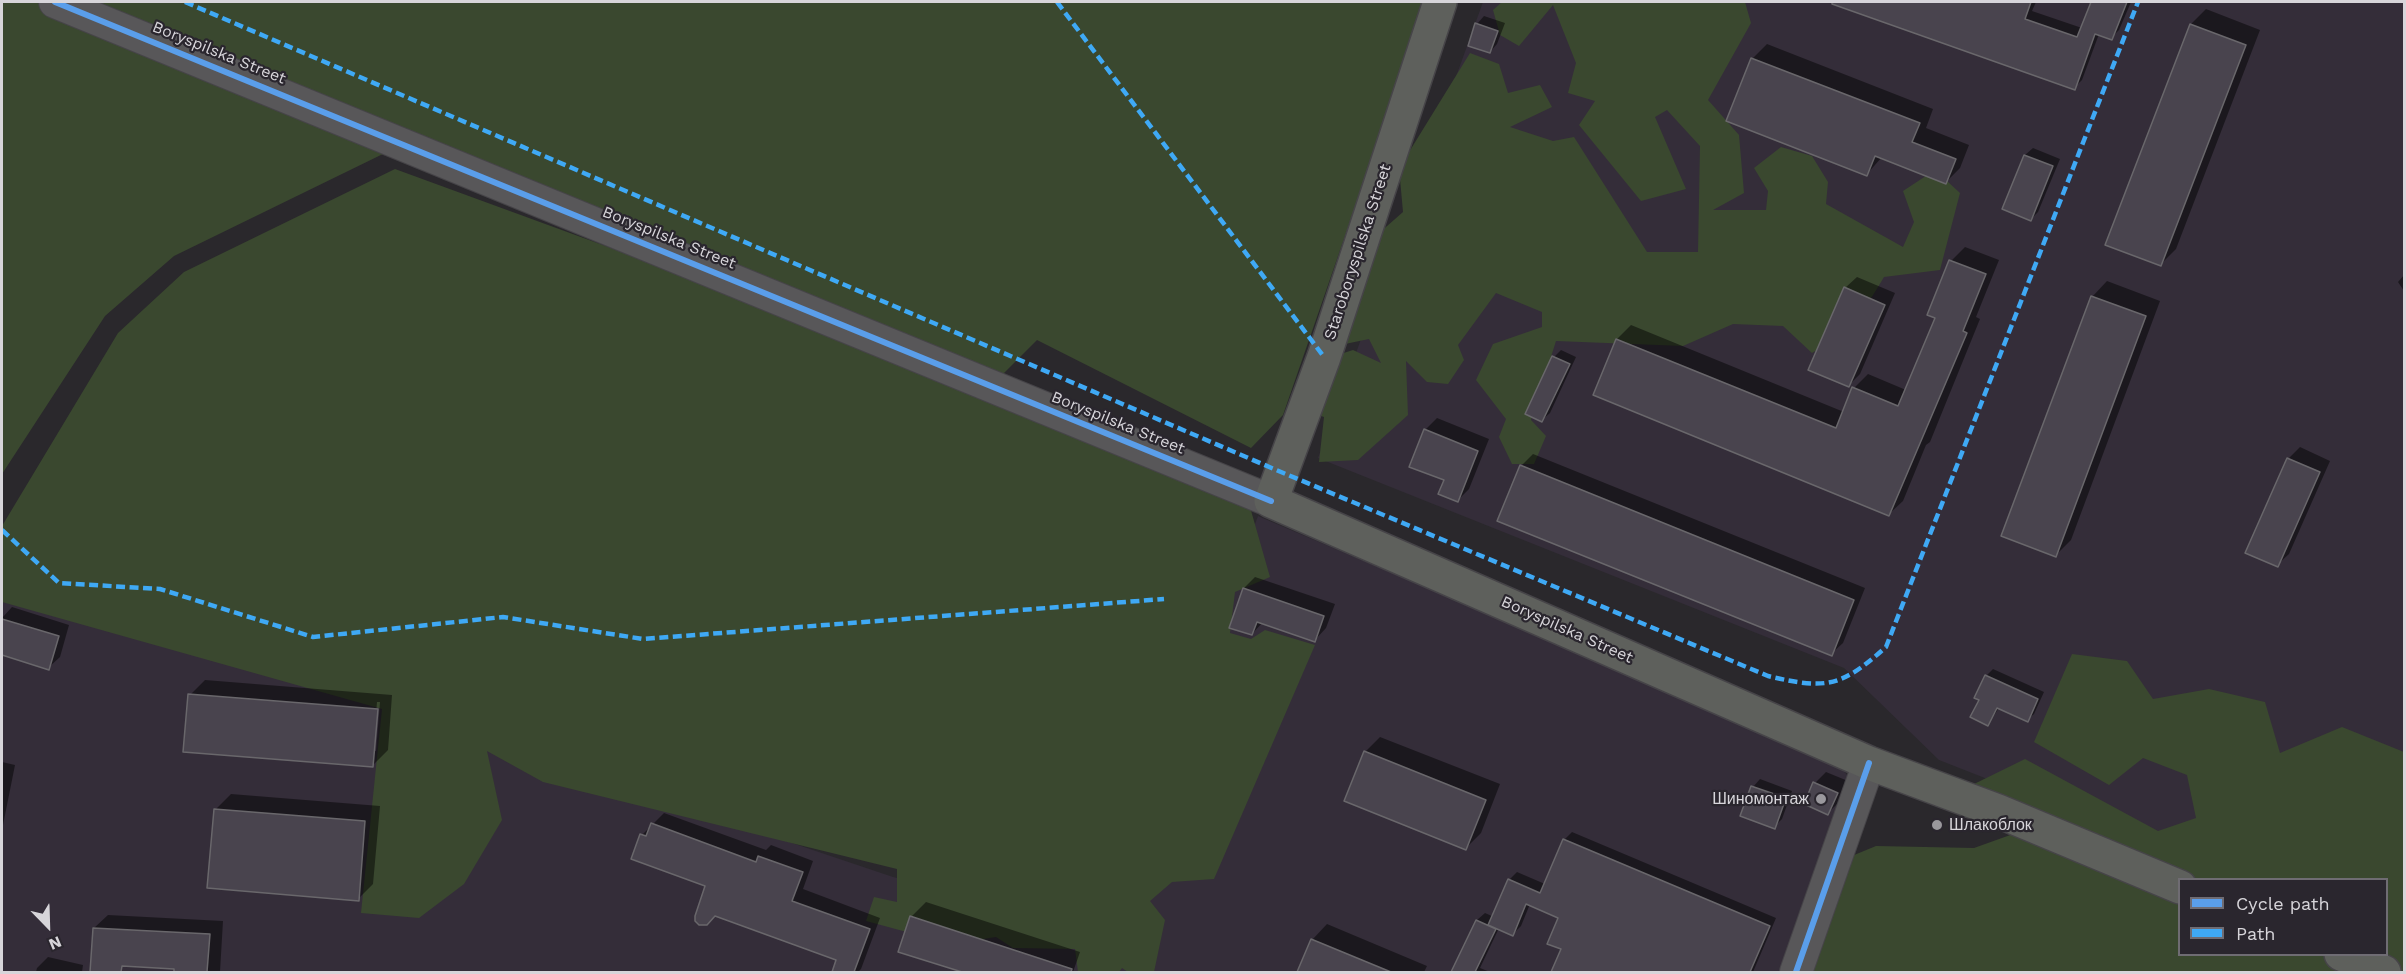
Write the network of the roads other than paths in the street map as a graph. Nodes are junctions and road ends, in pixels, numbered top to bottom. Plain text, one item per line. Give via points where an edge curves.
1 (56, 2) edge
2 (1440, 2) edge
3 (1271, 501) junction
4 (1869, 763) junction
5 (2178, 886) edge
6 (2346, 956) edge
7 (1796, 972) edge
8 (2384, 972) edge

1 - 3 street, Boryspilska Street
2 - 3 main road, Staroboryspilska Street via 1324,357
3 - 4 main road, Boryspilska Street
4 - 5 main road, Boryspilska Street via 1998,811
4 - 7 street
6 - 8 main road

